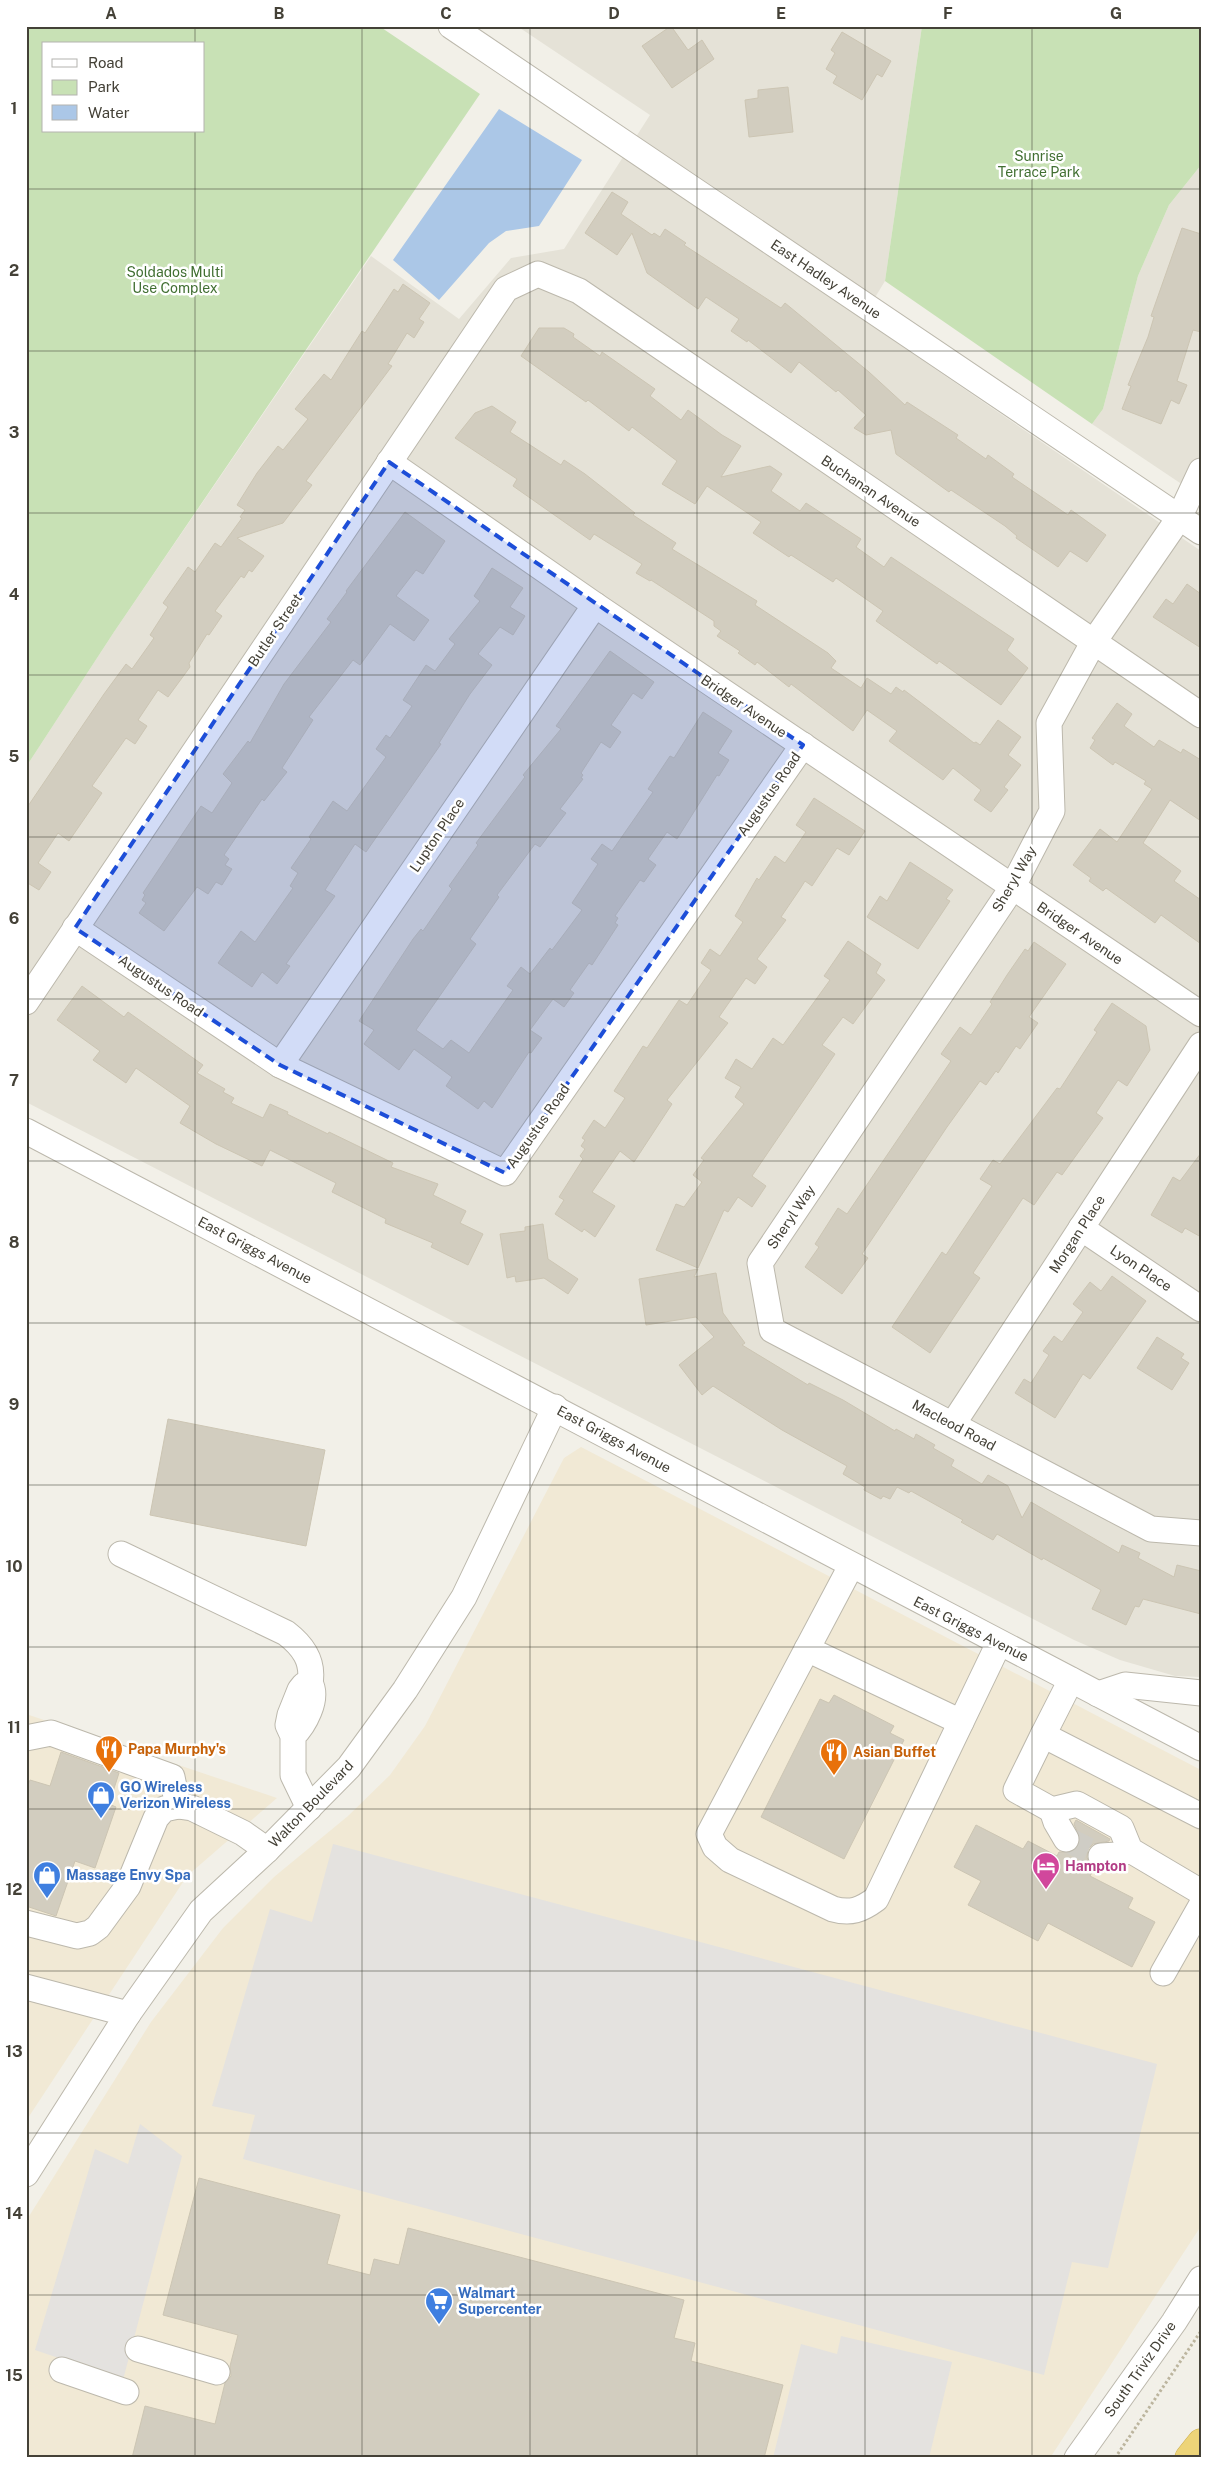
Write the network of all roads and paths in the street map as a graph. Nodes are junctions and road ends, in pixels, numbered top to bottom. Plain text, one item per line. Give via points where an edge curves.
1 (451, 26) edge
2 (538, 274) joint
3 (389, 462) junction
4 (1201, 471) edge
5 (1179, 518) junction
6 (1201, 532) edge
7 (595, 605) junction
8 (1094, 643) junction
9 (1201, 715) edge
10 (803, 745) junction
11 (1012, 888) junction
12 (75, 928) junction
13 (26, 1002) edge
14 (1201, 1014) edge
15 (1201, 1045) edge
16 (280, 1065) junction
17 (26, 1130) edge
18 (1081, 1228) junction
19 (760, 1263) joint
20 (1201, 1309) edge
21 (555, 1407) junction
22 (952, 1424) junction
23 (1201, 1533) edge
24 (121, 1554) dead end
25 (851, 1566) junction
26 (999, 1643) junction
27 (807, 1649) junction
28 (1071, 1680) junction
29 (1201, 1693) edge
30 (1098, 1694) junction
31 (961, 1722) junction
32 (1043, 1735) junction
33 (26, 1738) edge
34 (1201, 1748) edge
35 (178, 1806) junction
36 (309, 1808) junction
37 (1052, 1810) junction
38 (1201, 1816) edge
39 (1066, 1839) tunnel mouth
40 (267, 1850) junction
41 (1130, 1850) junction
42 (1101, 1856) tunnel mouth
43 (1201, 1892) edge
44 (1201, 1906) edge
45 (26, 1923) edge
46 (1163, 1972) dead end
47 (26, 1987) edge
48 (128, 2014) junction
49 (26, 2174) edge
50 (1201, 2280) edge
51 (1201, 2331) edge
52 (138, 2349) dead end
53 (62, 2370) dead end
54 (217, 2372) dead end
55 (126, 2392) dead end
56 (1201, 2443) edge
57 (1077, 2458) edge
58 (1115, 2458) edge
59 (1189, 2458) edge

1 - 5 street, East Hadley Avenue
2 - 3 street, Butler Street via 506,289
2 - 8 street, Buchanan Avenue via 579,291
3 - 7 street, Bridger Avenue
3 - 12 street, Butler Street
4 - 5 street, Sheryl Way
5 - 6 street, East Hadley Avenue
5 - 8 street, Sheryl Way
7 - 10 street, Bridger Avenue
7 - 16 street, Lupton Place
8 - 9 street, Buchanan Avenue
8 - 11 street, Sheryl Way via 1049,724 1052,811
10 - 11 street, Bridger Avenue
10 - 16 street, Augustus Road via 505,1174
11 - 14 street, Bridger Avenue
11 - 19 street, Sheryl Way
12 - 13 street, Butler Street
12 - 16 street, Augustus Road
15 - 18 street, Morgan Place
17 - 21 street, East Griggs Avenue
18 - 20 street, Lyon Place
18 - 22 street, Morgan Place
19 - 22 street, Macleod Road via 772,1330
21 - 25 street, East Griggs Avenue
21 - 36 street, Walton Boulevard via 464,1597 405,1690 354,1759
22 - 23 street, Macleod Road via 1151,1529
24 - 36 street via 286,1633 299,1643 307,1655 313,1689 304,1722 292,1736 293,1775
25 - 26 street, East Griggs Avenue
25 - 27 street
26 - 28 street, East Griggs Avenue
26 - 31 street
27 - 31 street
27 - 31 street via 709,1834 715,1847 730,1860 833,1908 847,1913 863,1909 876,1899
28 - 30 street, East Griggs Avenue
28 - 32 street
29 - 30 street via 1125,1685
30 - 34 street, East Griggs Avenue
32 - 37 street via 1016,1790
32 - 38 street
33 - 35 street via 51,1733 172,1777
35 - 40 street via 192,1808 243,1833
35 - 45 street via 164,1809 156,1818 128,1886 98,1927 77,1936
36 - 40 street, Walton Boulevard
37 - 39 street
37 - 41 street via 1077,1804 1121,1828
40 - 48 street, Walton Boulevard via 201,1911
41 - 42 street via 1117,1856
41 - 43 street
44 - 46 street
47 - 48 street
48 - 49 street, Walton Boulevard
50 - 57 street, South Triviz Drive
51 - 58 path
52 - 54 street
53 - 55 street
56 - 59 highway

